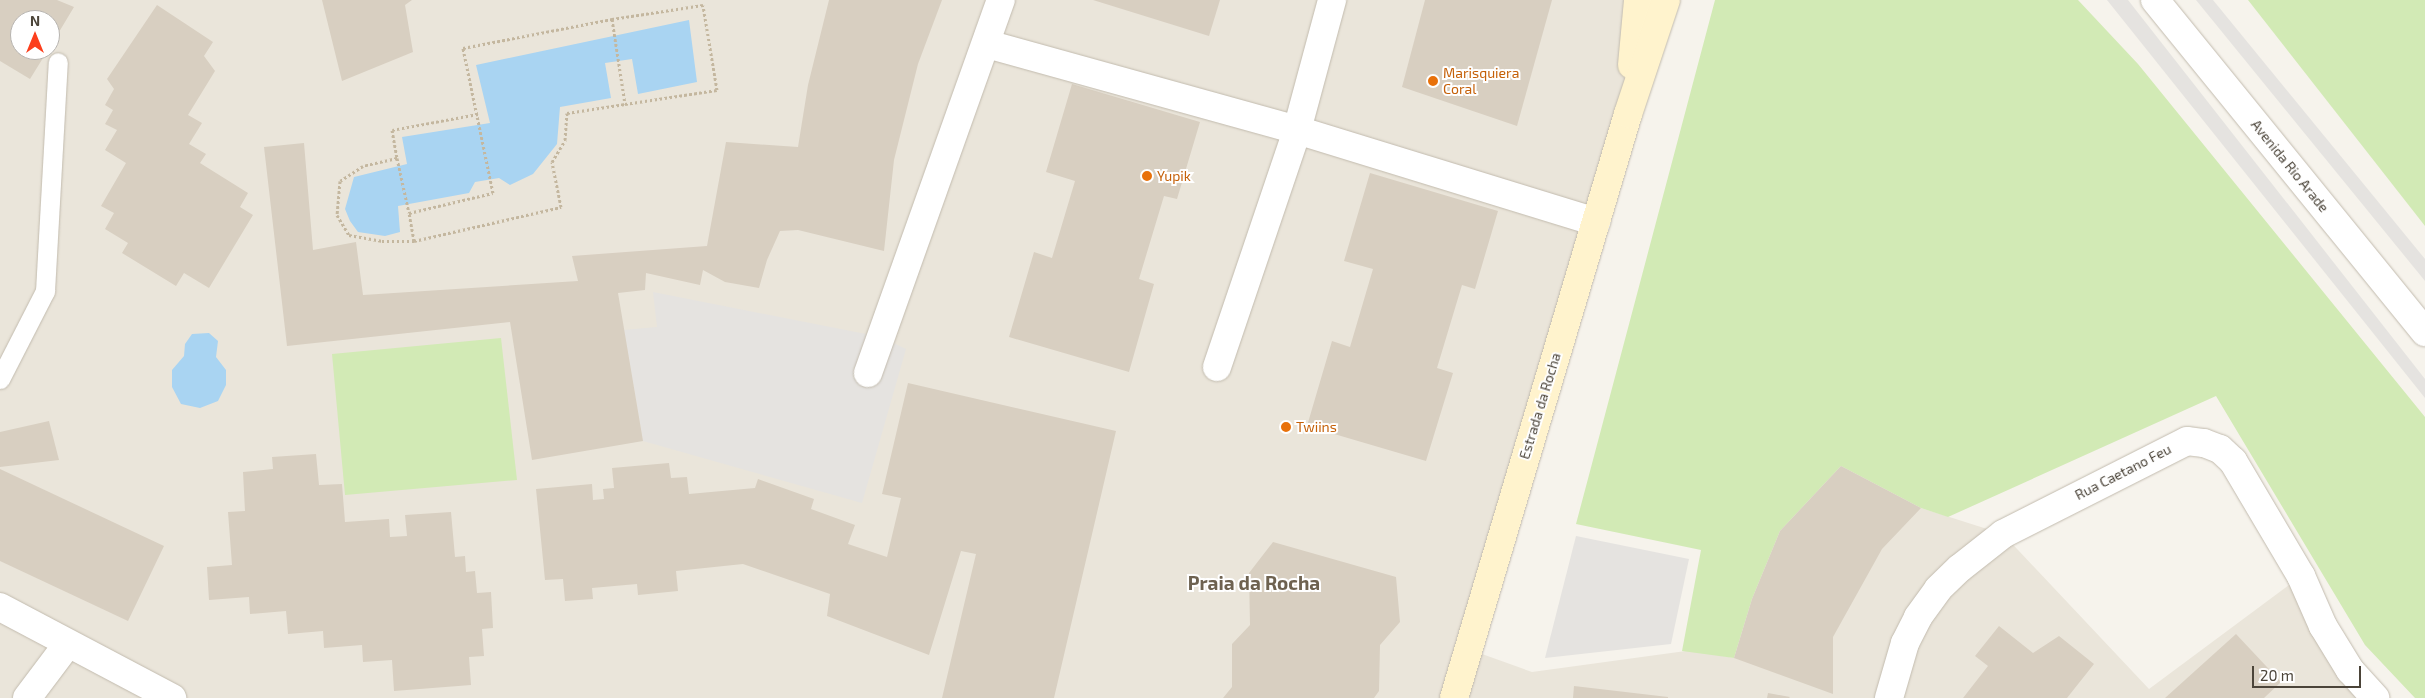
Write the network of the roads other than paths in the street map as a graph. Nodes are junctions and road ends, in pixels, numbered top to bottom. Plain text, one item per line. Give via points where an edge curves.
1 (1001, 0) edge
2 (1332, 0) edge
3 (1638, 0) edge
4 (1666, 0) edge
5 (2155, 0) edge
6 (987, 44) junction
7 (58, 62) dead end
8 (1628, 114) junction
9 (1297, 130) junction
10 (1596, 222) junction
11 (2425, 332) edge
12 (1217, 368) dead end
13 (868, 373) dead end
14 (0, 379) edge
15 (0, 607) edge
16 (67, 645) junction
17 (27, 698) edge
18 (172, 698) edge
19 (1454, 698) edge
20 (1889, 698) edge
21 (2375, 698) edge

1 - 6 street
2 - 9 street
3 - 8 street, Estrada da Rocha
4 - 8 street, Estrada da Rocha
5 - 11 street, Avenida Rio Arade
6 - 9 street
6 - 13 street
7 - 14 lane via 45,291
8 - 10 street, Estrada da Rocha
9 - 10 street
9 - 12 street
10 - 19 street, Estrada da Rocha
15 - 16 street
16 - 17 street
16 - 18 street
20 - 21 street, Rua Caetano Feu via 1905,644 1918,617 1960,568 2003,534 2187,442 2204,443 2220,449 2233,462 2301,576 2322,626 2350,670

